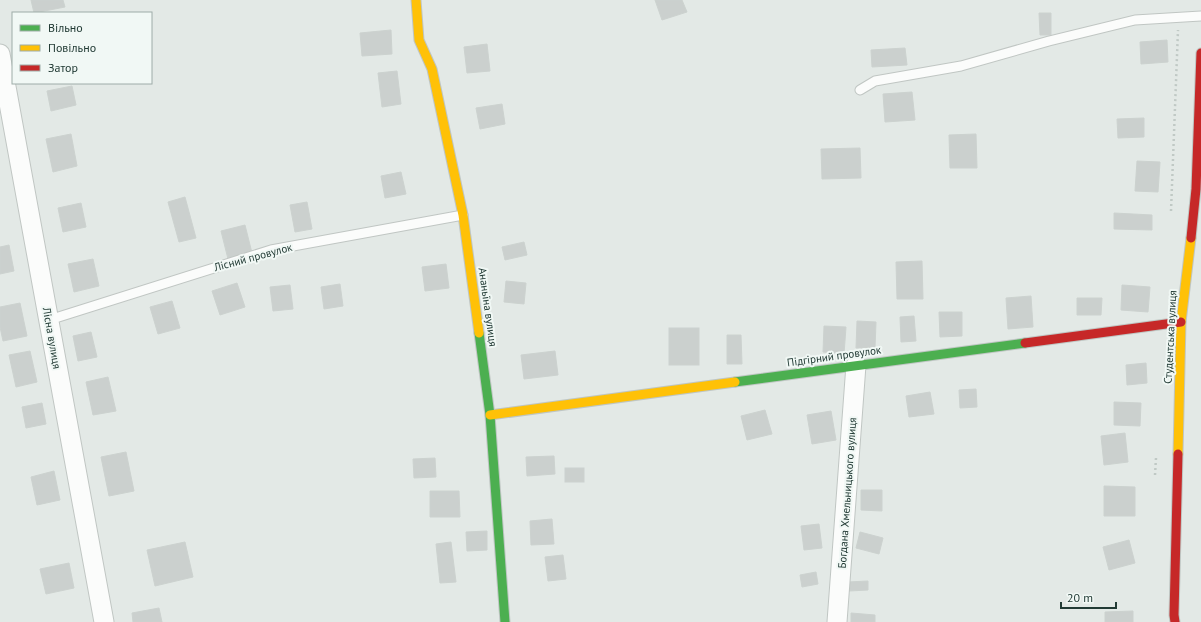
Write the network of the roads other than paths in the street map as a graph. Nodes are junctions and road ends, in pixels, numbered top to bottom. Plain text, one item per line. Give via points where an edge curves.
1 (416, 0) edge
2 (1201, 16) edge
3 (1201, 53) edge
4 (0, 54) edge
5 (860, 90) dead end
6 (463, 215) junction
7 (49, 320) junction
8 (1181, 322) junction
9 (856, 365) junction
10 (490, 415) junction
11 (104, 622) edge
12 (505, 622) edge
13 (837, 622) edge
14 (1175, 622) edge

1 - 6 street, Ананьїна вулиця via 419,40 432,69
2 - 5 lane via 1136,20 961,66 875,82
3 - 8 street, Студентська вулиця via 1196,189
4 - 7 street, Лісна вулиця
6 - 7 lane, Лісний провулок via 271,250
6 - 10 street, Ананьїна вулиця
7 - 11 street, Лісна вулиця
8 - 9 street, Підгірний провулок
8 - 14 street, Студентська вулиця
9 - 10 street, Підгірний провулок
9 - 13 street, Богдана Хмельницького вулиця
10 - 12 street, Ананьїна вулиця

